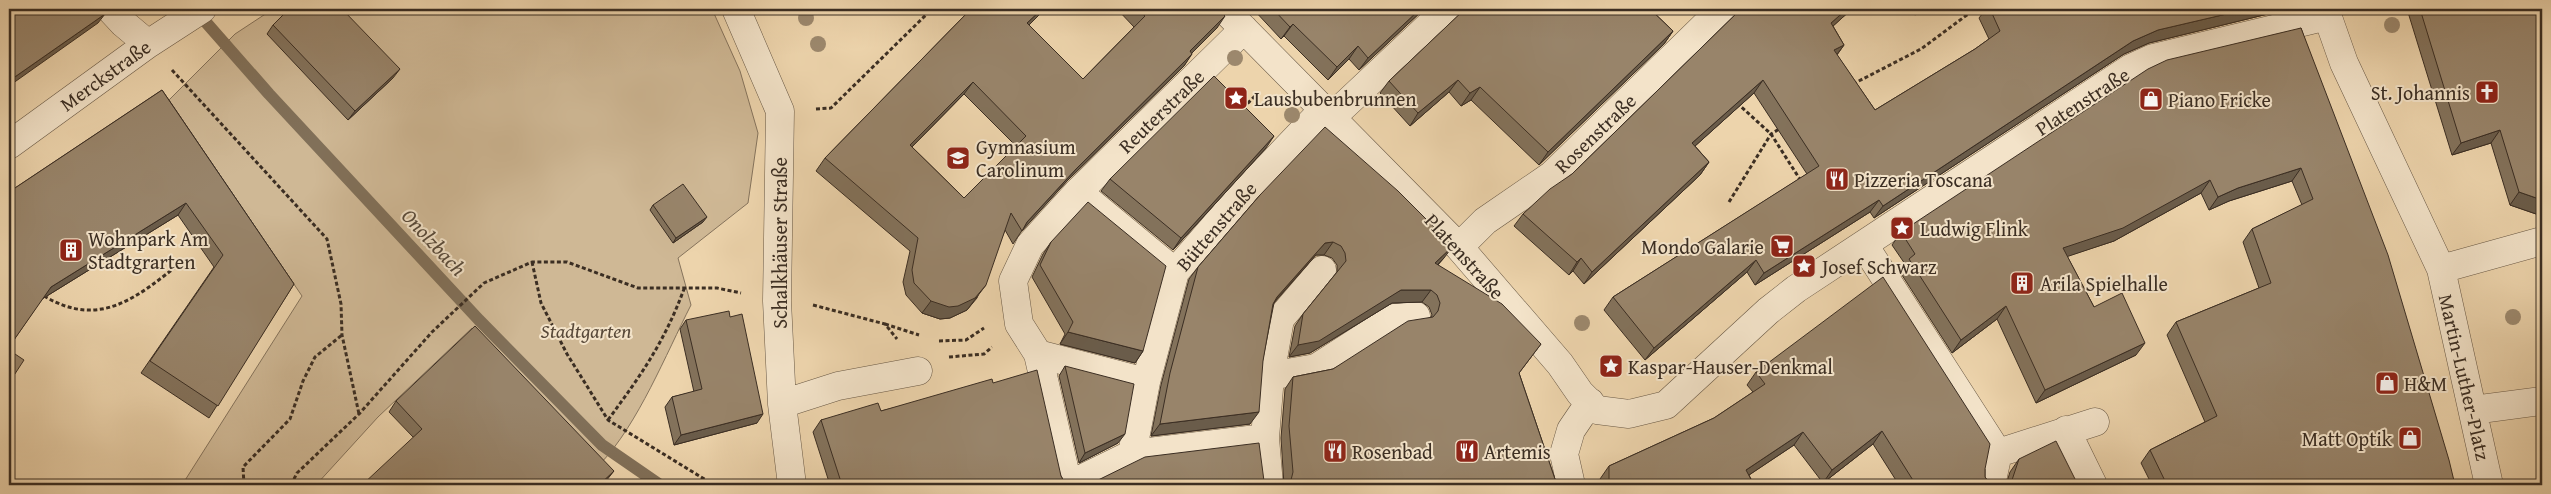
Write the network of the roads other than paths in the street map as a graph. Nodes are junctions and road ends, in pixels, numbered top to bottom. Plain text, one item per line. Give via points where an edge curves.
1 (110, 9) edge
2 (202, 9) edge
3 (736, 9) edge
4 (1224, 9) edge
5 (1447, 9) edge
6 (1722, 9) edge
7 (2326, 13) edge
8 (1244, 29) junction
9 (156, 38) junction
10 (1328, 113) junction
11 (9, 145) edge
12 (1078, 192) junction
13 (2542, 241) edge
14 (1864, 245) junction
15 (1459, 247) junction
16 (2441, 268) junction
17 (1322, 270) edge
18 (1175, 272) junction
19 (1416, 316) dead end
20 (1038, 354) junction
21 (918, 371) dead end
22 (1270, 376) junction
23 (1146, 382) junction
24 (2542, 401) edge
25 (1590, 402) junction
26 (782, 404) junction
27 (2473, 410) junction
28 (2095, 422) dead end
29 (2066, 430) junction
30 (1265, 438) junction
31 (1998, 453) junction
32 (1132, 454) junction
33 (788, 484) edge
34 (1068, 485) edge
35 (1269, 485) edge
36 (1570, 485) edge
37 (1991, 485) edge
38 (2092, 485) edge
39 (2489, 485) edge

1 - 9 street via 123,24
2 - 9 street, Merckstraße
3 - 26 street, Schalkhäuser Straße via 780,110 777,302
4 - 8 street
5 - 10 street, Büttenstraße
6 - 15 street, Rosenstraße via 1552,175 1485,221
7 - 14 street, Platenstraße via 2153,58 2131,68
7 - 16 street, Martin-Luther-Platz via 2344,63
8 - 10 street
8 - 12 street, Reuterstraße
9 - 11 street, Merckstraße
10 - 15 street, Platenstraße
10 - 18 street, Büttenstraße via 1240,197
12 - 18 street
12 - 20 street, Reuterstraße via 1030,246 1013,281 1019,324
13 - 16 street, Martin-Luther-Platz
14 - 25 street, Platenstraße via 1796,288 1666,405 1630,414 1598,410
14 - 31 street
15 - 25 street, Platenstraße
16 - 27 street, Martin-Luther-Platz
17 - 22 street via 1280,319
18 - 23 street, Büttenstraße
19 - 22 street via 1394,318 1316,368
20 - 23 street
20 - 34 street, Reuterstraße
21 - 26 street via 838,386
22 - 30 street
23 - 32 street, Büttenstraße
24 - 27 street
25 - 36 street via 1571,430 1564,454
26 - 33 street, Schalkhäuser Straße
27 - 39 street, Martin-Luther-Platz
28 - 29 street
29 - 31 street
29 - 38 street
30 - 32 street, Reuterstraße
30 - 35 street
31 - 37 street
32 - 34 street, Reuterstraße

